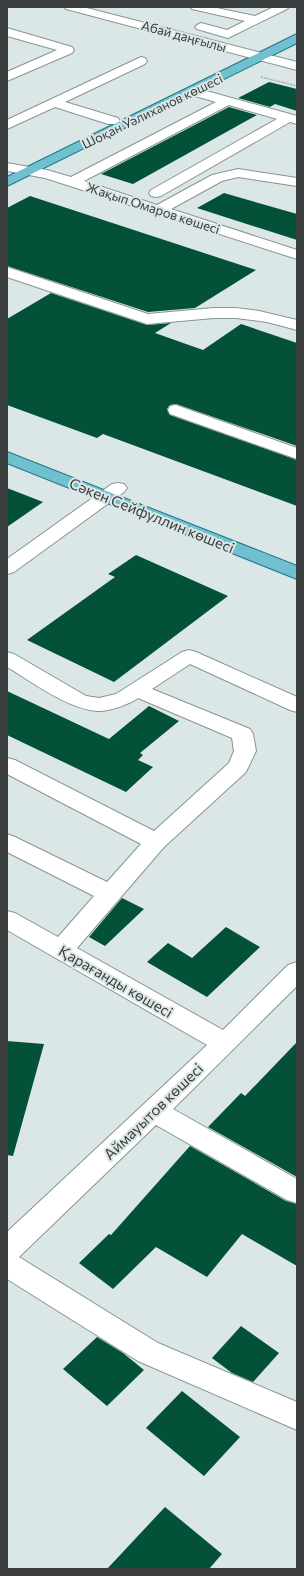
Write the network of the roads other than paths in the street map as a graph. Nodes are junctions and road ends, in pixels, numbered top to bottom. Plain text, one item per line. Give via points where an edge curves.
1 (70, 7) edge
2 (196, 7) edge
3 (283, 7) edge
4 (122, 10) dead end
5 (109, 17) junction
6 (254, 20) junction
7 (190, 24) dead end
8 (7, 32) edge
9 (297, 38) edge
10 (261, 57) junction
11 (141, 61) dead end
12 (297, 66) edge
13 (7, 77) edge
14 (192, 91) junction
15 (227, 101) junction
16 (54, 103) junction
17 (293, 119) edge
18 (113, 121) dead end
19 (7, 126) edge
20 (7, 167) edge
21 (30, 171) junction
22 (7, 182) edge
23 (72, 182) junction
24 (297, 182) edge
25 (156, 193) dead end
26 (159, 210) junction
27 (297, 255) edge
28 (7, 272) edge
29 (297, 325) edge
30 (176, 410) dead end
31 (7, 443) edge
32 (297, 454) edge
33 (7, 457) edge
34 (112, 492) junction
35 (297, 558) edge
36 (7, 568) edge
37 (297, 573) edge
38 (7, 658) edge
39 (136, 690) junction
40 (297, 705) edge
41 (7, 765) edge
42 (7, 842) edge
43 (156, 842) junction
44 (110, 894) junction
45 (7, 919) edge
46 (62, 950) junction
47 (297, 970) edge
48 (225, 1043) junction
49 (154, 1111) junction
50 (297, 1192) edge
51 (7, 1250) edge
52 (7, 1264) edge
53 (297, 1416) edge

1 - 5 street, Абай даңғылы
2 - 6 street
3 - 6 street
4 - 5 street
5 - 10 street, Абай даңғылы
6 - 7 street via 228,34
8 - 13 street via 68,50
9 - 10 main road, Шоқан Уәлиханов көшесі
10 - 12 street, Абай даңғылы
10 - 14 main road, Шоқан Уәлиханов көшесі
11 - 16 street
14 - 15 street
14 - 21 main road, Шоқан Уәлиханов көшесі
15 - 17 street
15 - 23 street
16 - 18 street
16 - 19 street
17 - 25 street
20 - 21 street, Жақып Омаров көшесі
21 - 22 main road, Шоқан Уәлиханов көшесі
21 - 23 street, Жақып Омаров көшесі
23 - 26 street, Жақып Омаров көшесі
24 - 26 street via 238,173 217,178
26 - 27 street, Жақып Омаров көшесі
28 - 29 street via 147,319 235,313 267,316
30 - 32 street
31 - 34 main road, Сәкен Сейфуллин көшесі
33 - 34 main road, Сәкен Сейфуллин көшесі
34 - 35 main road, Сәкен Сейфуллин көшесі
34 - 36 street
34 - 37 main road, Сәкен Сейфуллин көшесі
38 - 39 street via 80,701 99,705 123,699
39 - 40 street via 189,656
39 - 43 street via 242,734 245,751 238,767
41 - 43 street
42 - 44 street
43 - 44 street
44 - 46 street
45 - 46 street, Қарағанды көшесі
46 - 48 street, Қарағанды көшесі
47 - 48 street, Аймауытов көшесі
48 - 49 street, Аймауытов көшесі
49 - 50 street
49 - 51 street, Аймауытов көшесі
52 - 53 street via 148,1352

